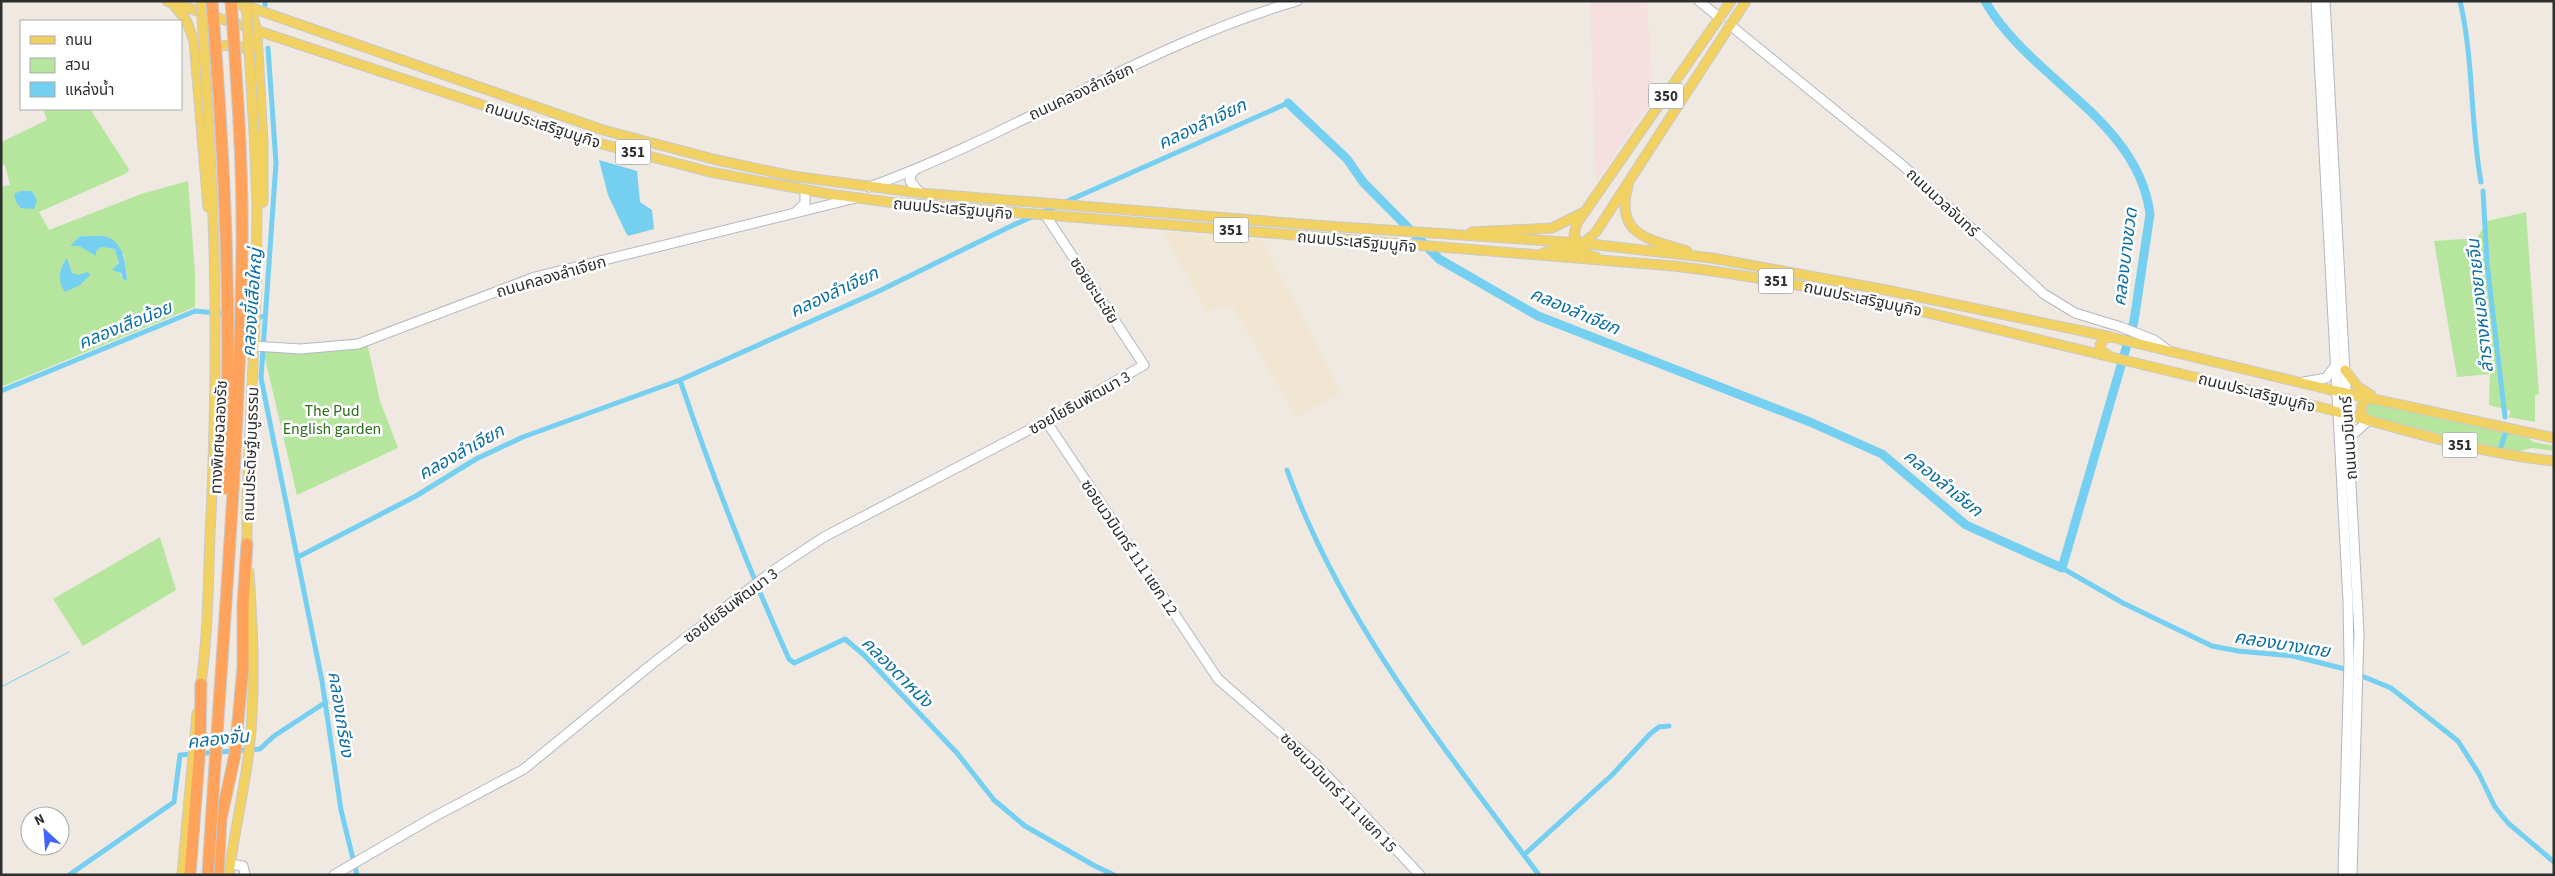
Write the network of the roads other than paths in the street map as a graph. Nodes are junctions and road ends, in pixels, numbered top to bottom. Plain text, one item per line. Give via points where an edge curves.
1 (200, 1) edge
2 (212, 1) edge
3 (1297, 1) edge
4 (1699, 1) edge
5 (1731, 1) edge
6 (1746, 1) edge
7 (2316, 1) edge
8 (2325, 1) edge
9 (169, 2) edge
10 (238, 2) edge
11 (256, 6) edge
12 (209, 14) junction
13 (1720, 18) junction
14 (1730, 25) junction
15 (258, 32) junction
16 (258, 62) junction
17 (196, 68) junction
18 (916, 168) junction
19 (1612, 174) junction
20 (1632, 176) junction
21 (868, 188) junction
22 (805, 190) junction
23 (920, 193) junction
24 (856, 198) junction
25 (1590, 206) junction
26 (794, 213) junction
27 (1045, 216) junction
28 (1454, 235) junction
29 (212, 242) junction
30 (1581, 243) junction
31 (1618, 247) junction
32 (256, 254) junction
33 (1528, 254) junction
34 (1555, 257) junction
35 (1712, 258) junction
36 (1616, 259) junction
37 (1636, 264) junction
38 (1915, 296) junction
39 (1914, 308) junction
40 (2078, 314) junction
41 (2080, 332) junction
42 (2111, 337) junction
43 (2143, 340) junction
44 (260, 347) junction
45 (2111, 356) junction
46 (1144, 365) joint
47 (2336, 365) junction
48 (2344, 370) junction
49 (2302, 382) junction
50 (2341, 392) junction
51 (2376, 398) junction
52 (2342, 413) junction
53 (1046, 421) junction
54 (2368, 421) junction
55 (2349, 438) junction
56 (2554, 438) edge
57 (2554, 461) edge
58 (247, 544) junction
59 (1213, 672) joint
60 (201, 684) joint
61 (195, 752) junction
62 (230, 864) junction
63 (218, 874) edge
64 (182, 875) edge
65 (190, 875) edge
66 (202, 875) edge
67 (245, 875) edge
68 (334, 875) edge
69 (1420, 875) edge
70 (2343, 875) edge
71 (2352, 875) edge

1 - 12 main road
1 - 29 main road, bridge
2 - 66 highway, ทางพิเศษฉลองรัช, bridge via 221,139 228,381
3 - 18 street, ถนนคลองลำเจียก via 1164,53
4 - 13 street
5 - 13 main road, 350
6 - 14 main road, 350
7 - 47 street, ถนนนวมินทร์
8 - 48 street, ถนนนวมินทร์
9 - 12 main road, ถนนประเสริฐมนูกิจ / 351
9 - 17 main road via 185,17 191,30
10 - 11 main road, ถนนประเสริฐมนูกิจ / 351
10 - 15 main road via 253,17
10 - 32 main road, ถนนประดิษฐ์มนูธรรม, bridge via 254,132
10 - 63 highway, ทางพิเศษฉลองรัช, bridge via 241,282
11 - 21 main road, ถนนประเสริฐมนูกิจ / 351 via 603,130 734,164
12 - 15 main road, ถนนประเสริฐมนูกิจ / 351
13 - 19 main road, 350
14 - 20 main road, 350
14 - 40 street, ถนนนวลจันทร์ via 1901,164 2044,294
15 - 16 main road
15 - 22 main road, ถนนประเสริฐมนูกิจ / 351 via 598,143 710,172
16 - 17 main road via 248,49 222,46 208,50
16 - 32 main road via 263,205
17 - 29 main road
18 - 21 street, ถนนคลองลำเจียก
18 - 23 street via 910,182
19 - 20 main road via 1612,182 1620,185
19 - 25 main road, 350
20 - 30 main road, 350 via 1596,232
20 - 35 main road via 1624,206 1630,226 1649,239
21 - 23 main road, ถนนประเสริฐมนูกิจ / 351
22 - 24 main road, ถนนประเสริฐมนูกิจ / 351
22 - 26 street via 805,203
23 - 28 main road, ถนนประเสริฐมนูกิจ / 351
24 - 26 street, ถนนคลองลำเจียก
24 - 27 main road, ถนนประเสริฐมนูกิจ / 351
25 - 28 main road via 1576,217 1552,228 1487,230
25 - 30 main road, 350 via 1574,230
26 - 44 street, ถนนคลองลำเจียก via 535,277 358,344 300,349
27 - 33 main road, ถนนประเสริฐมนูกิจ / 351
27 - 46 street, ซอยชะนะชัย
28 - 30 main road, ถนนประเสริฐมนูกิจ / 351
29 - 60 main road via 215,434
30 - 31 main road, ถนนประเสริฐมนูกิจ / 351
30 - 33 main road
30 - 34 main road, 350 via 1571,253
30 - 36 main road via 1586,256
31 - 35 main road, ถนนประเสริฐมนูกิจ / 351
31 - 36 main road
32 - 44 main road, ถนนประดิษฐ์มนูธรรม via 255,316
33 - 34 main road, ถนนประเสริฐมนูกิจ / 351
34 - 37 main road, ถนนประเสริฐมนูกิจ / 351
35 - 38 main road, ถนนประเสริฐมนูกิจ / 351
36 - 37 main road
37 - 39 main road, ถนนประเสริฐมนูกิจ / 351 via 1738,274
38 - 39 main road
38 - 41 main road, ถนนประเสริฐมนูกิจ / 351
39 - 45 main road, ถนนประเสริฐมนูกิจ / 351
40 - 41 street via 2083,322
40 - 43 street, ถนนนวลจันทร์ via 2121,327
41 - 42 main road, ถนนประเสริฐมนูกิจ / 351
42 - 43 main road, ถนนประเสริฐมนูกิจ / 351
42 - 45 main road via 2100,345 2101,351
43 - 49 main road, ถนนประเสริฐมนูกิจ / 351 via 2171,352
44 - 58 main road, ถนนประดิษฐ์มนูธรรม
45 - 52 main road, ถนนประเสริฐมนูกิจ / 351
46 - 53 street, ซอยโยธินพัฒนา 3
47 - 49 street via 2332,374 2325,378
47 - 50 street, ถนนนวมินทร์
48 - 50 street, ถนนนวมินทร์
48 - 51 main road via 2358,387
49 - 50 main road, ถนนประเสริฐมนูกิจ / 351
50 - 51 main road, ถนนประเสริฐมนูกิจ / 351
50 - 52 street, ถนนนวมินทร์
51 - 54 main road via 2369,398 2361,407 2361,413
51 - 56 main road, ถนนประเสริฐมนูกิจ / 351
52 - 54 main road, ถนนประเสริฐมนูกิจ / 351
52 - 55 street, ถนนนวมินทร์
52 - 70 street, ถนนนวมินทร์ via 2349,662
53 - 59 street, ซอยนวมินทร์ 111 แยก 12
53 - 68 street, ซอยโยธินพัฒนา 3 via 840,527 755,585 652,664 524,770
54 - 55 street
54 - 57 main road, ถนนประเสริฐมนูกิจ / 351 via 2512,457
55 - 71 street, ถนนนวมินทร์ via 2359,664
58 - 62 main road, ถนนประดิษฐ์มนูธรรม via 254,648 249,749
58 - 63 highway via 243,605 244,667 235,751 221,819
59 - 69 street, ซอยนวมินทร์ 111 แยก 15 via 1226,687 1316,764
60 - 61 highway
61 - 64 main road
61 - 65 highway
62 - 63 main road, ถนนประดิษฐ์มนูธรรม
62 - 67 street via 243,866

